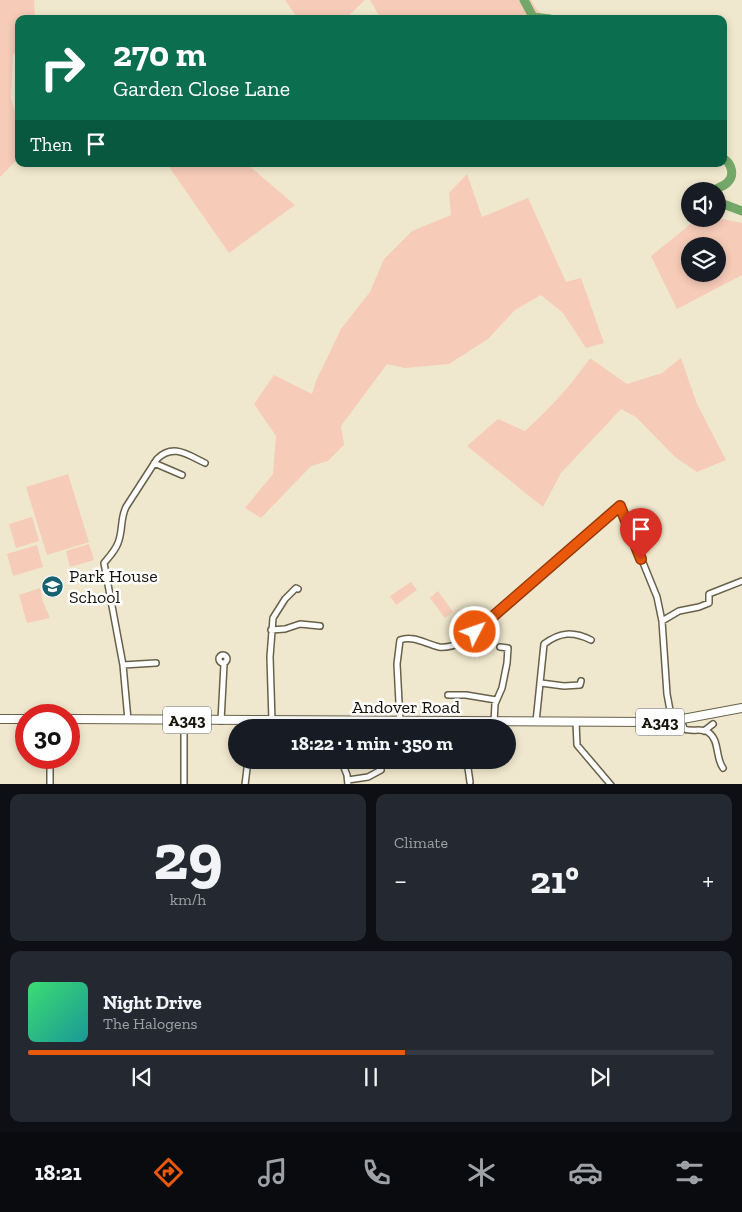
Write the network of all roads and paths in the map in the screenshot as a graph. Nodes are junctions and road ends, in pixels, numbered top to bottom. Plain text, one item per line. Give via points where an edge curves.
1 (154, 463) junction
2 (205, 463) dead end
3 (182, 475) dead end
4 (742, 581) edge
5 (298, 589) dead end
6 (709, 603) junction
7 (712, 609) dead end
8 (662, 621) junction
9 (320, 626) dead end
10 (271, 630) junction
11 (591, 640) dead end
12 (500, 647) dead end
13 (156, 663) dead end
14 (224, 664) dead end
15 (123, 665) junction
16 (581, 681) dead end
17 (541, 683) junction
18 (448, 694) dead end
19 (496, 700) junction
20 (742, 708) edge
21 (0, 719) edge
22 (15, 719) edge
23 (80, 719) edge
24 (272, 719) edge
25 (400, 719) edge
26 (494, 719) edge
27 (681, 719) junction
28 (128, 720) junction
29 (184, 720) junction
30 (221, 721) junction
31 (672, 721) junction
32 (228, 722) edge
33 (516, 722) edge
34 (536, 722) junction
35 (576, 722) junction
36 (713, 724) dead end
37 (704, 731) junction
38 (718, 761) junction
39 (725, 762) dead end
40 (723, 768) dead end
41 (50, 769) edge
42 (246, 769) edge
43 (344, 769) edge
44 (468, 769) edge
45 (381, 770) dead end
46 (348, 782) edge
47 (470, 782) dead end
48 (50, 784) edge
49 (184, 784) edge
50 (244, 784) edge
51 (612, 784) edge

1 - 2 street via 162,453 176,451
1 - 3 street
1 - 15 street via 122,515 119,542 104,563
4 - 6 street via 709,594
5 - 10 street via 278,608
6 - 7 street
6 - 8 street via 679,611
8 - 25 street via 657,597 620,506 463,642 440,647 411,638 400,640 397,664
8 - 31 street
9 - 10 street via 300,624
10 - 24 street
11 - 17 street via 564,634 544,644
12 - 19 street via 508,648 507,663
13 - 15 street
14 - 30 street
15 - 28 street
16 - 17 street via 580,685 573,686
17 - 34 street
18 - 19 street
19 - 26 street
20 - 27 main road, Andover Road / A343
21 - 22 main road
23 - 28 main road, Andover Road / A343
27 - 31 main road, Andover Road / A343
27 - 37 street via 684,729
28 - 29 main road, Andover Road / A343
29 - 30 main road, Andover Road / A343
29 - 49 street
30 - 32 main road, Andover Road / A343
31 - 35 main road, Andover Road / A343
33 - 34 main road, Andover Road / A343
34 - 35 main road, Andover Road / A343
35 - 51 street via 577,745
36 - 37 street
37 - 38 street via 714,738
38 - 39 street
38 - 40 street
41 - 48 street
42 - 50 street
43 - 46 street
44 - 47 street
45 - 46 street

